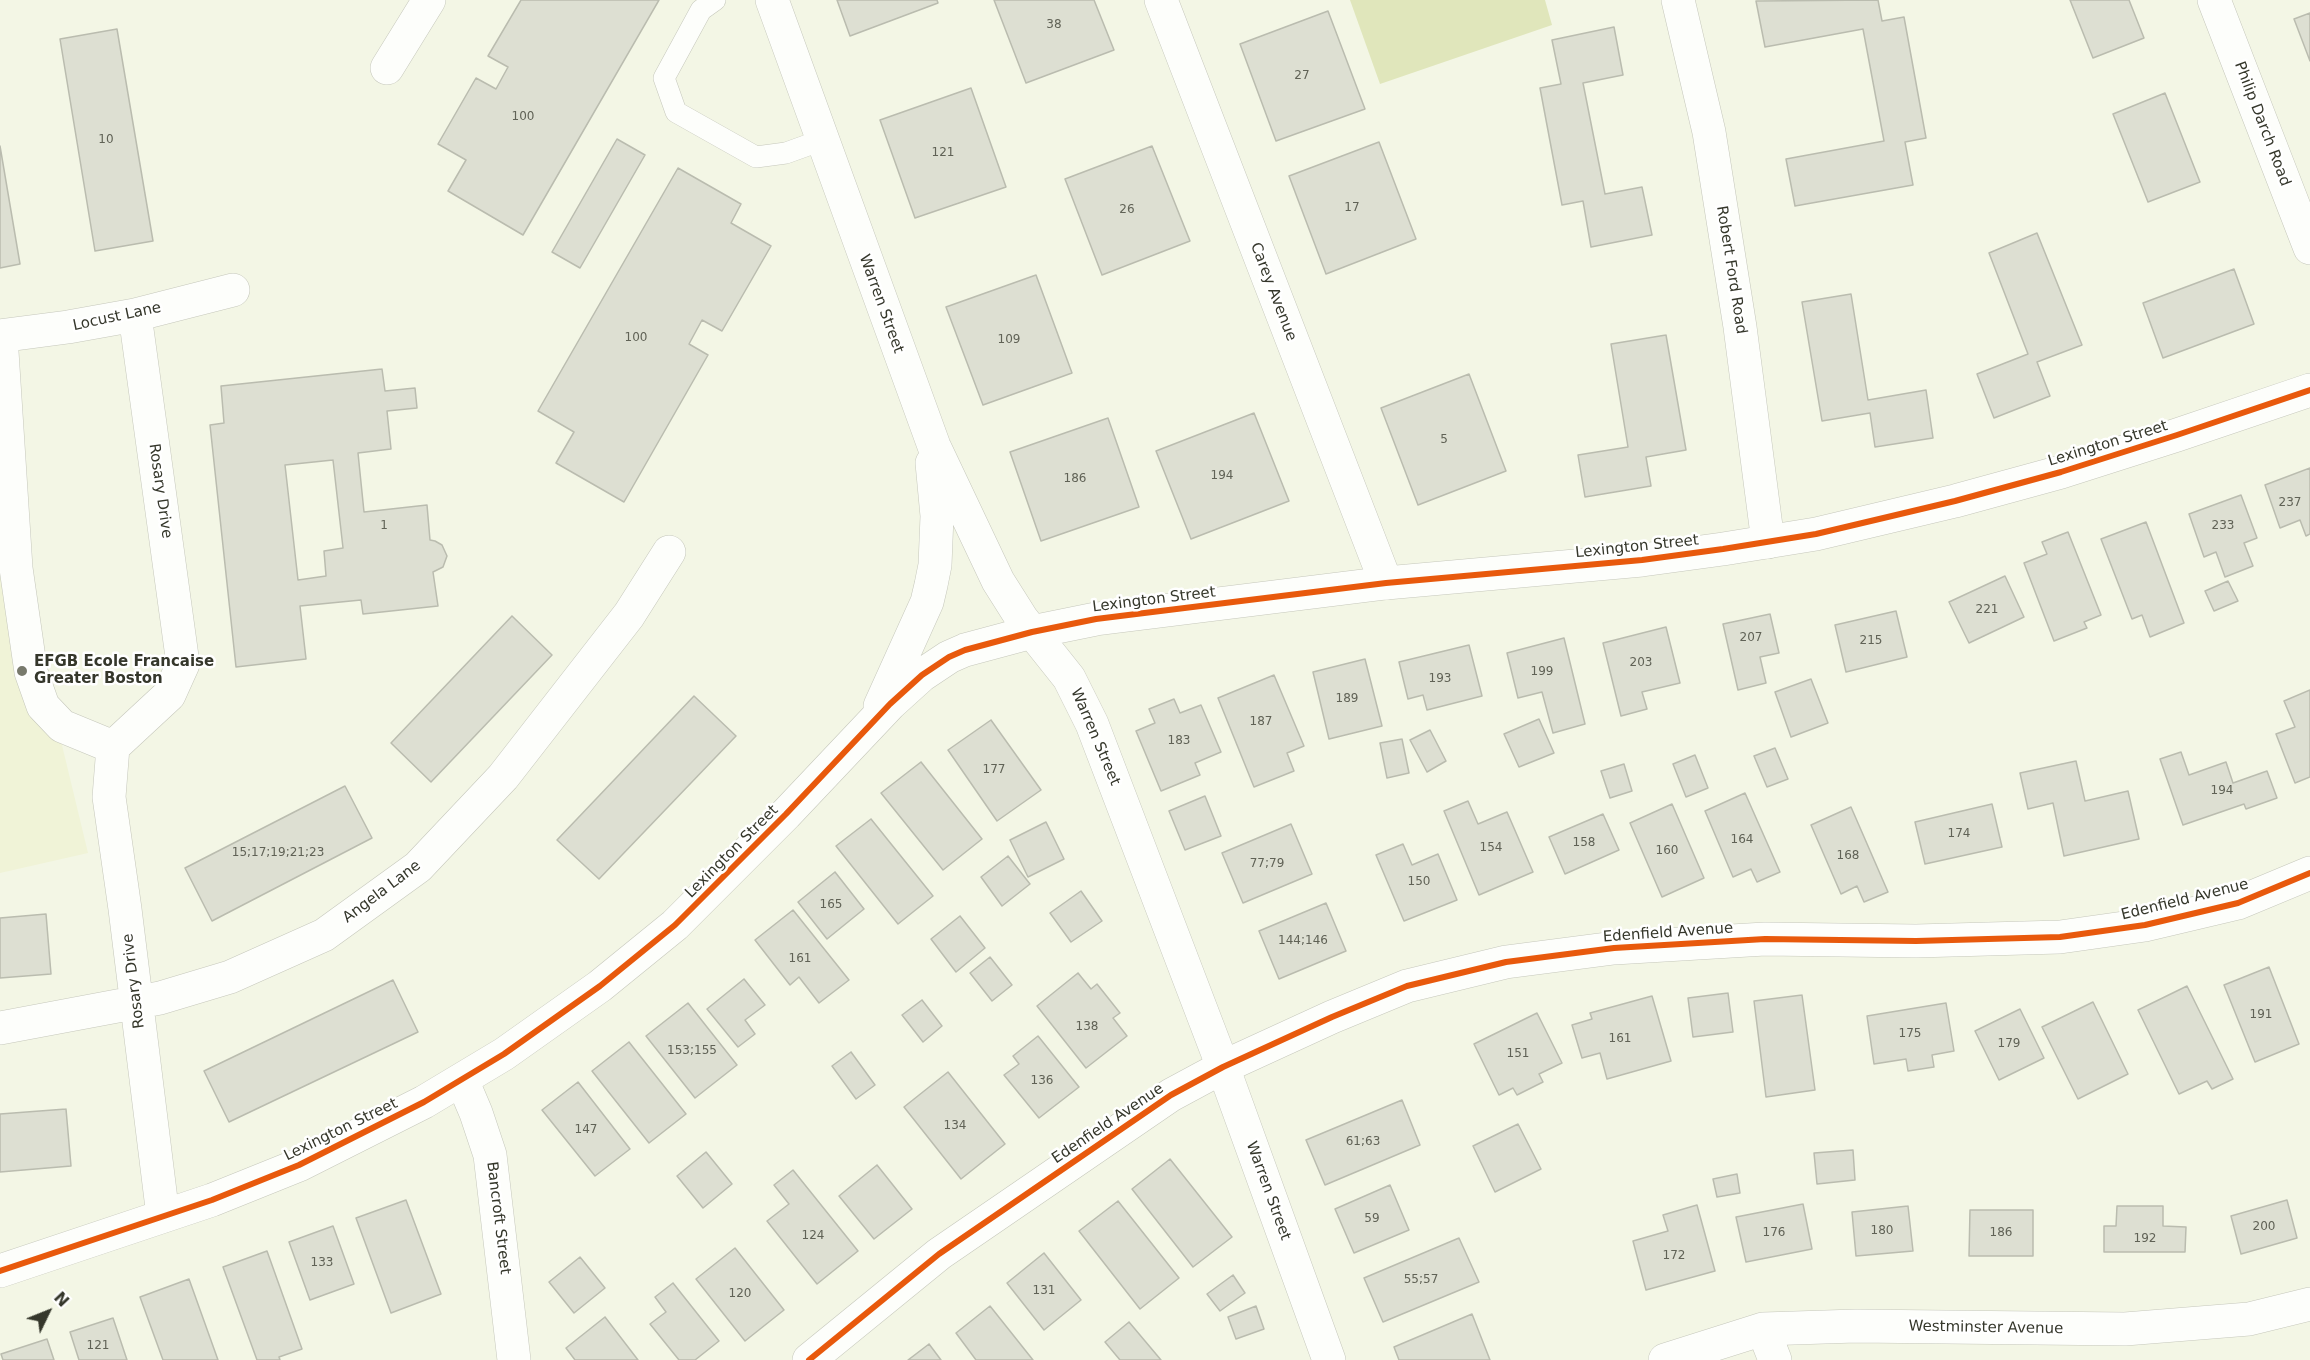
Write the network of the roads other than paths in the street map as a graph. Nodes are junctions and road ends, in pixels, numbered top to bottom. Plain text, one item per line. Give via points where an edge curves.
1 (429, 0) edge
2 (715, 0) edge
3 (772, 0) edge
4 (1161, 0) edge
5 (1678, 0) edge
6 (2214, 0) edge
7 (387, 68) dead end
8 (822, 140) junction
9 (2310, 248) edge
10 (233, 290) dead end
11 (135, 315) junction
12 (0, 336) edge
13 (2310, 390) edge
14 (924, 423) junction
15 (1768, 542) junction
16 (669, 552) dead end
17 (1386, 583) junction
18 (1032, 632) junction
19 (873, 721) junction
20 (113, 747) junction
21 (2310, 873) edge
22 (136, 1002) junction
23 (0, 1028) edge
24 (1223, 1067) junction
25 (462, 1080) junction
26 (164, 1216) junction
27 (0, 1271) edge
28 (2310, 1304) edge
29 (1763, 1329) junction
30 (514, 1360) edge
31 (809, 1360) edge
32 (1329, 1360) edge
33 (1665, 1360) edge
34 (1774, 1360) edge

1 - 7 street
2 - 8 lane via 701,10 664,78 676,112 756,157 786,153
3 - 8 street, Warren Street
4 - 17 street, Carey Avenue
5 - 15 street, Robert Ford Road via 1709,132
6 - 9 street, Philip Darch Road
8 - 14 street, Warren Street
10 - 11 street, Locust Lane
11 - 12 street, Locust Lane
11 - 20 street, Rosary Drive via 183,664 170,695
12 - 20 street via 16,568 31,672 43,706 62,726
13 - 15 street, Lexington Street via 2015,485
14 - 18 street, Warren Street via 998,581
14 - 19 street via 937,516 935,565 927,602
15 - 17 street, Lexington Street via 1642,560
16 - 22 street, Angela Lane via 629,615 502,777 418,867 324,935 230,977
17 - 18 street, Lexington Street via 1096,619
18 - 19 street, Lexington Street via 949,657 921,675
18 - 24 street, Warren Street via 1069,678 1086,708
19 - 25 street, Lexington Street via 675,925 572,1008
20 - 22 street, Rosary Drive via 109,797
21 - 24 street, Edenfield Avenue via 2238,903 2145,925 2060,937 1916,941 1765,939 1614,948 1506,962 1407,986
22 - 23 street, Angela Lane
22 - 26 street, Rosary Drive
24 - 31 street, Edenfield Avenue via 1163,1100 939,1254
24 - 32 street, Warren Street
25 - 26 street, Lexington Street via 317,1156 254,1184
25 - 30 street, Bancroft Street via 490,1155
26 - 27 street, Lexington Street
28 - 29 street, Westminster Avenue via 2249,1319 2125,1329
29 - 33 street, Westminster Avenue
29 - 34 street

